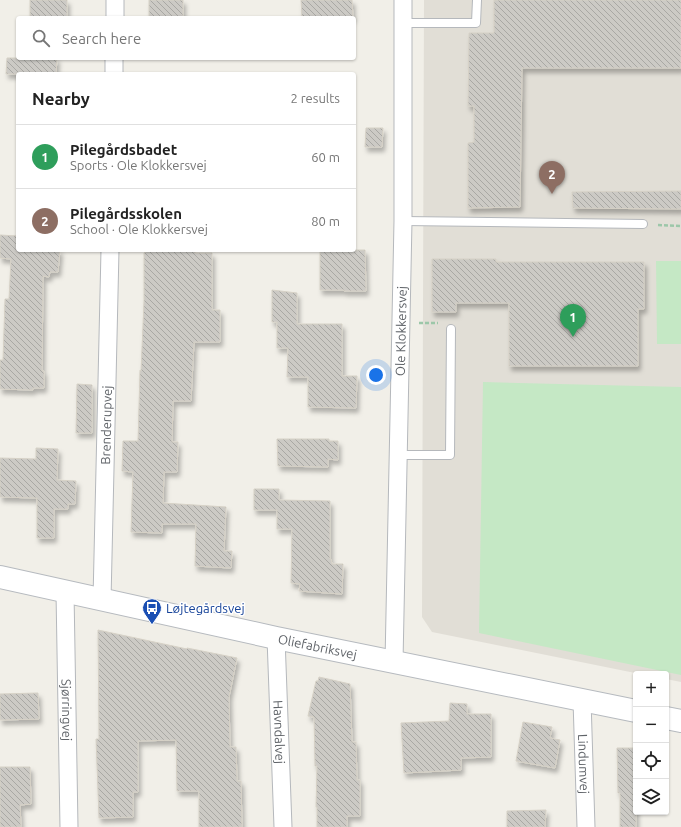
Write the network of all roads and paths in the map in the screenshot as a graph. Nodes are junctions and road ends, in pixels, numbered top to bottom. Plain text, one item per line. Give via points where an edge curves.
1 (116, 0) edge
2 (403, 0) edge
3 (477, 0) edge
4 (115, 16) edge
5 (403, 23) junction
6 (114, 60) edge
7 (114, 72) edge
8 (403, 221) junction
9 (643, 224) joint
10 (681, 226) edge
11 (110, 252) edge
12 (401, 323) junction
13 (451, 329) joint
14 (398, 454) junction
15 (0, 577) edge
16 (65, 592) junction
17 (102, 600) junction
18 (276, 638) junction
19 (394, 662) junction
20 (582, 700) junction
21 (633, 710) edge
22 (669, 719) edge
23 (681, 721) edge
24 (69, 827) edge
25 (283, 827) edge
26 (586, 827) edge

1 - 4 street
2 - 5 street, Ole Klokkersvej
3 - 5 lane via 476,23
5 - 8 street, Ole Klokkersvej
6 - 7 street
8 - 9 lane
8 - 12 street, Ole Klokkersvej
9 - 10 path
11 - 17 street, Brenderupvej
12 - 13 path via 451,323
12 - 14 street, Ole Klokkersvej
13 - 14 lane via 450,455
14 - 19 street, Ole Klokkersvej
15 - 16 street, Oliefabriksvej
16 - 17 street, Oliefabriksvej
16 - 24 street, Sjørringvej
17 - 18 street, Oliefabriksvej
18 - 19 street, Oliefabriksvej
18 - 25 street, Havndalvej
19 - 20 street, Oliefabriksvej
20 - 21 street, Oliefabriksvej
20 - 26 street, Lindumvej
22 - 23 street

